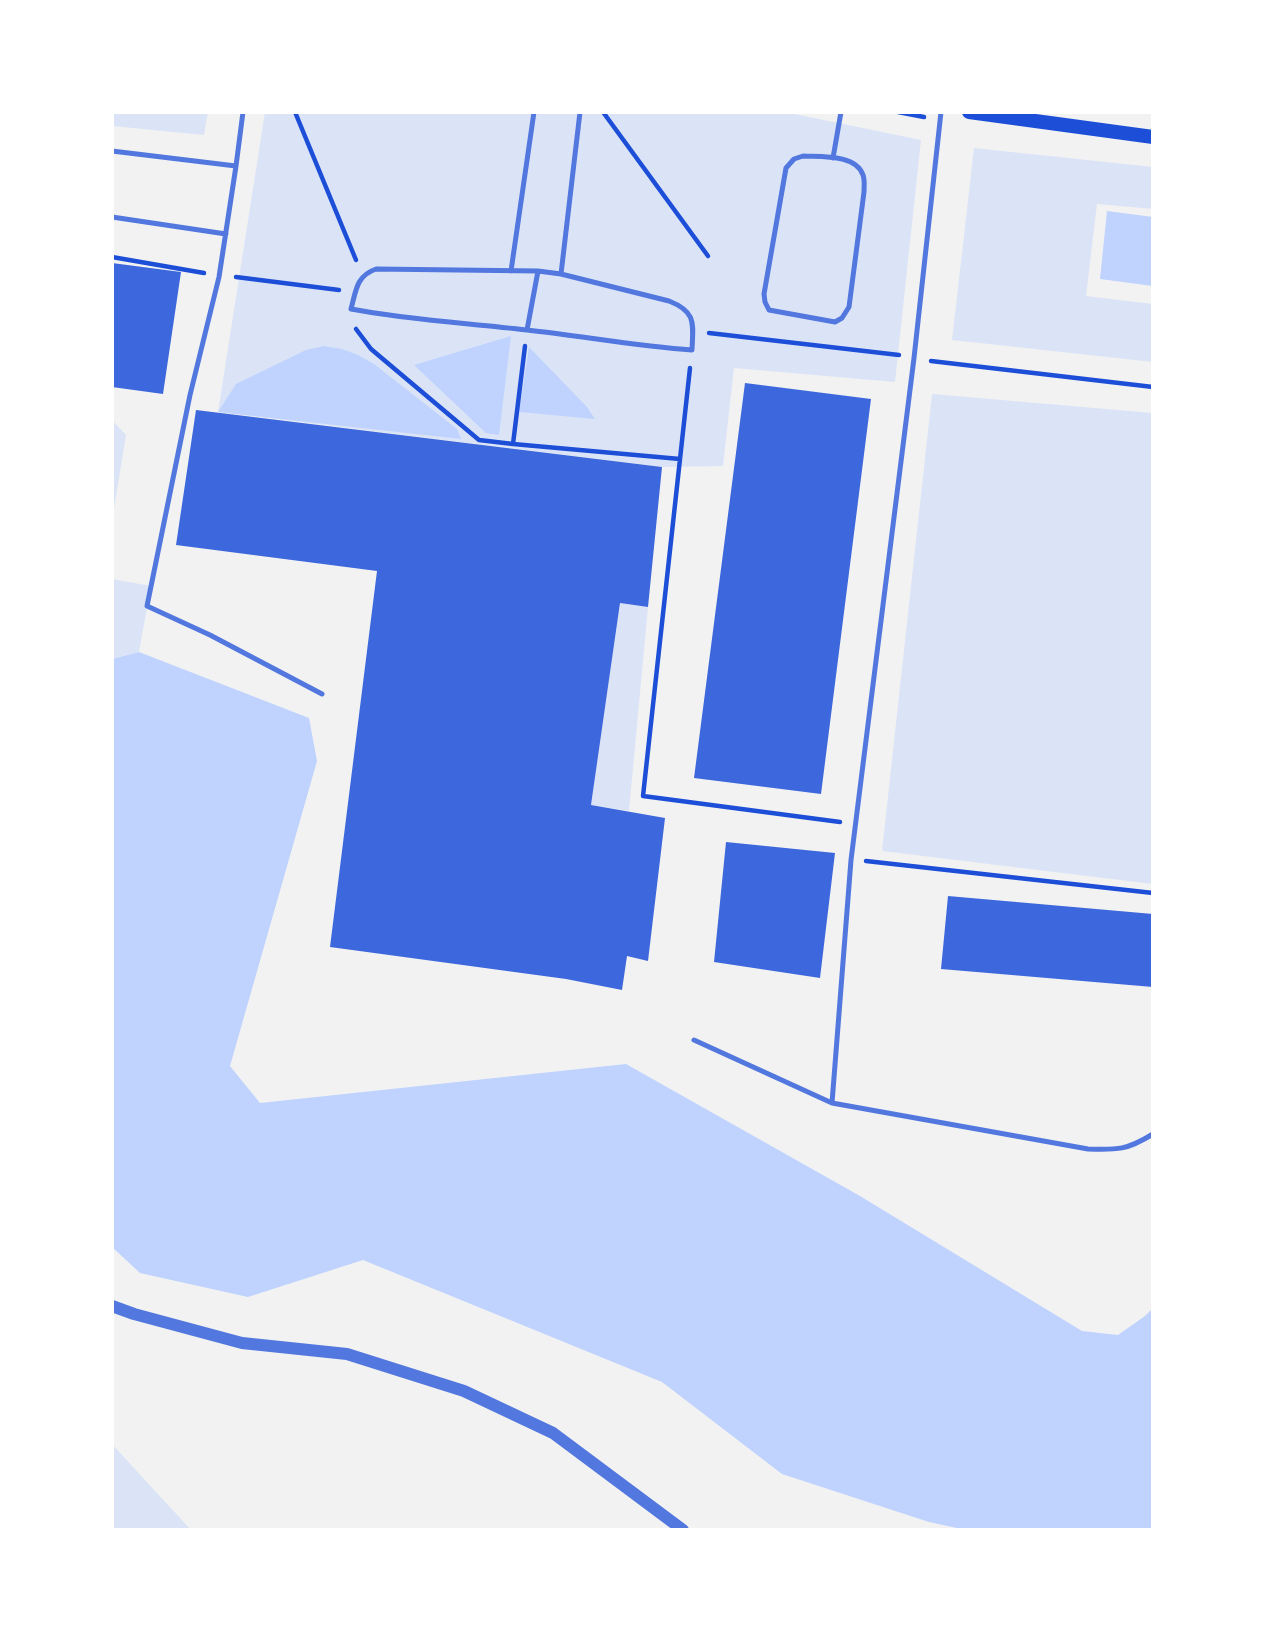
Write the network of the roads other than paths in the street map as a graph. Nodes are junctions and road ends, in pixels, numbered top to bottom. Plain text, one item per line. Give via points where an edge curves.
1 (243, 112) edge
2 (534, 112) edge
3 (580, 112) edge
4 (841, 112) edge
5 (941, 112) edge
6 (969, 112) edge
7 (1153, 137) edge
8 (112, 151) edge
9 (833, 158) junction
10 (236, 166) junction
11 (112, 217) edge
12 (226, 233) junction
13 (511, 271) junction
14 (538, 271) junction
15 (561, 274) junction
16 (527, 330) junction
17 (321, 694) dead end
18 (694, 1040) dead end
19 (832, 1103) junction
20 (1153, 1134) edge
21 (112, 1306) edge
22 (683, 1530) edge

1 - 10 lane
2 - 13 lane
3 - 15 lane
4 - 9 lane
5 - 19 lane via 852,860
6 - 7 main road
8 - 10 lane
9 - 9 lane via 803,156 786,168 764,294 769,310 835,322 849,307 864,177 852,161
10 - 12 lane
11 - 12 lane
12 - 17 lane via 147,606
13 - 14 lane
13 - 16 lane via 376,269 359,281 351,309
14 - 15 lane
14 - 16 lane
15 - 16 lane via 681,306 692,323 692,350
18 - 19 lane
19 - 20 lane via 1088,1149 1115,1150
21 - 22 street via 242,1343 347,1354 464,1391 553,1433

